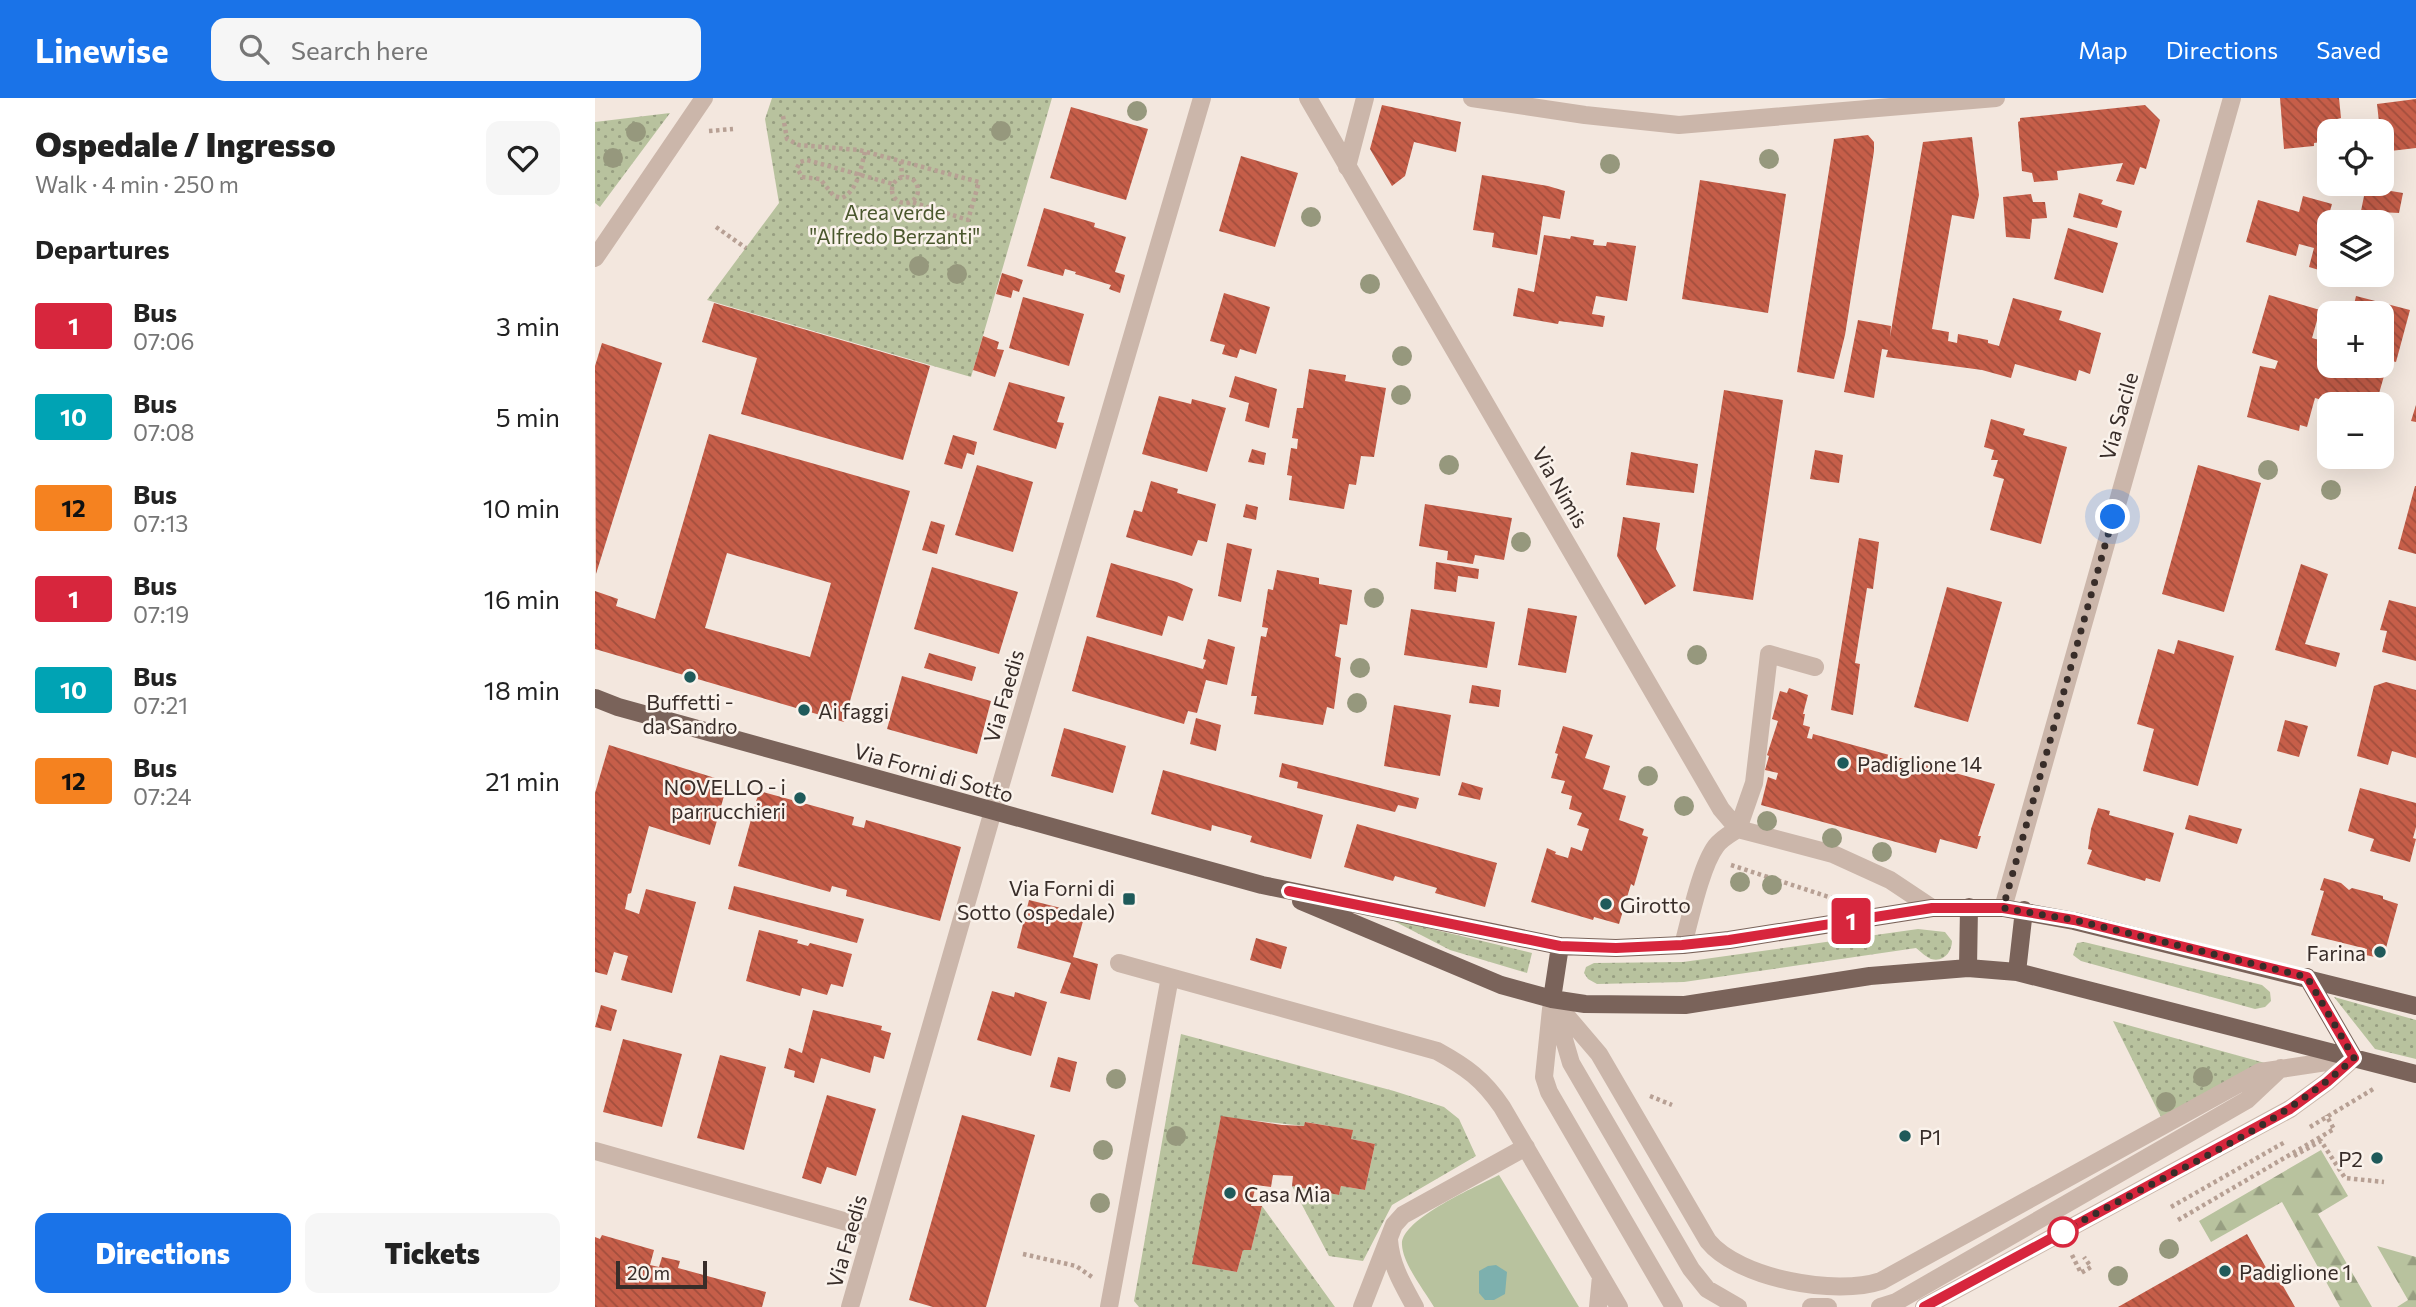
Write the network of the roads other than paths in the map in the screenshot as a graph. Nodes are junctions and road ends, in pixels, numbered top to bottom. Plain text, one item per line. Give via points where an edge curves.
1 (704, 98) edge
2 (1202, 98) edge
3 (1308, 98) edge
4 (1365, 98) edge
5 (1472, 98) edge
6 (1996, 98) edge
7 (2232, 98) edge
8 (1926, 101) edge
9 (1347, 167) junction
10 (595, 258) edge
11 (1815, 667) dead end
12 (595, 698) edge
13 (993, 811) junction
14 (1738, 829) junction
15 (1262, 885) junction
16 (1969, 907) junction
17 (1932, 908) junction
18 (2003, 908) junction
19 (2024, 910) junction
20 (1682, 945) junction
21 (1560, 946) junction
22 (1119, 963) dead end
23 (1968, 968) junction
24 (2017, 972) junction
25 (1170, 977) junction
26 (2307, 977) junction
27 (1552, 999) junction
28 (2416, 1006) edge
29 (2354, 1058) junction
30 (2281, 1068) junction
31 (2416, 1074) edge
32 (1526, 1147) junction
33 (595, 1151) edge
34 (872, 1229) junction
35 (1389, 1237) junction
36 (1601, 1276) junction
37 (1888, 1305) edge
38 (850, 1307) edge
39 (1109, 1307) edge
40 (1362, 1307) edge
41 (1415, 1307) edge
42 (1598, 1307) edge
43 (1619, 1307) edge
44 (1674, 1307) edge
45 (1738, 1307) edge
46 (1811, 1307) edge
47 (1828, 1307) edge
48 (1924, 1307) edge

1 - 10 street
2 - 13 street, Via Faedis
3 - 9 street, Via Nimis
4 - 9 street
5 - 8 street via 1679,125
6 - 8 street
7 - 18 street, Via Sacile
9 - 14 street, Via Nimis via 1714,797
11 - 14 street via 1769,654 1754,783
12 - 13 main road, Via Forni di Sotto
13 - 15 main road, Via Forni di Sotto
13 - 34 street, Via Faedis
14 - 17 street via 1833,854 1890,880
14 - 20 street via 1715,848
15 - 21 main road, Via Forni di Sotto
15 - 27 main road, Via Forni di Sotto via 1501,985
16 - 17 main road, Via Forni di Sotto
16 - 18 main road, Via Forni di Sotto
16 - 23 main road
17 - 20 main road, Via Forni di Sotto
18 - 19 main road, Via Forni di Sotto
19 - 24 main road
19 - 26 main road, Via Forni di Sotto
20 - 21 main road, Via Forni di Sotto
21 - 27 main road
22 - 25 street
23 - 24 main road, Via Forni di Sotto
23 - 27 main road, Via Forni di Sotto via 1870,976 1685,1005
24 - 29 main road, Via Forni di Sotto
25 - 32 street via 1437,1051 1467,1067 1488,1087
25 - 39 street
26 - 28 main road, Via Forni di Sotto
26 - 29 main road
27 - 30 street via 1599,1054 1717,1251 1754,1271 1833,1287 1881,1281 2224,1091 2260,1072
27 - 44 street via 1544,1077 1549,1092
27 - 45 street via 1571,1063 1691,1269 1707,1289
29 - 30 street
29 - 31 main road, Via Forni di Sotto
29 - 48 street, bridge via 2290,1109
30 - 37 street via 2247,1100
32 - 35 street via 1411,1210 1394,1225
32 - 36 street
33 - 34 street
34 - 38 street, Via Faedis
35 - 40 street
35 - 41 street via 1395,1271
36 - 42 street
36 - 43 street
46 - 47 street

